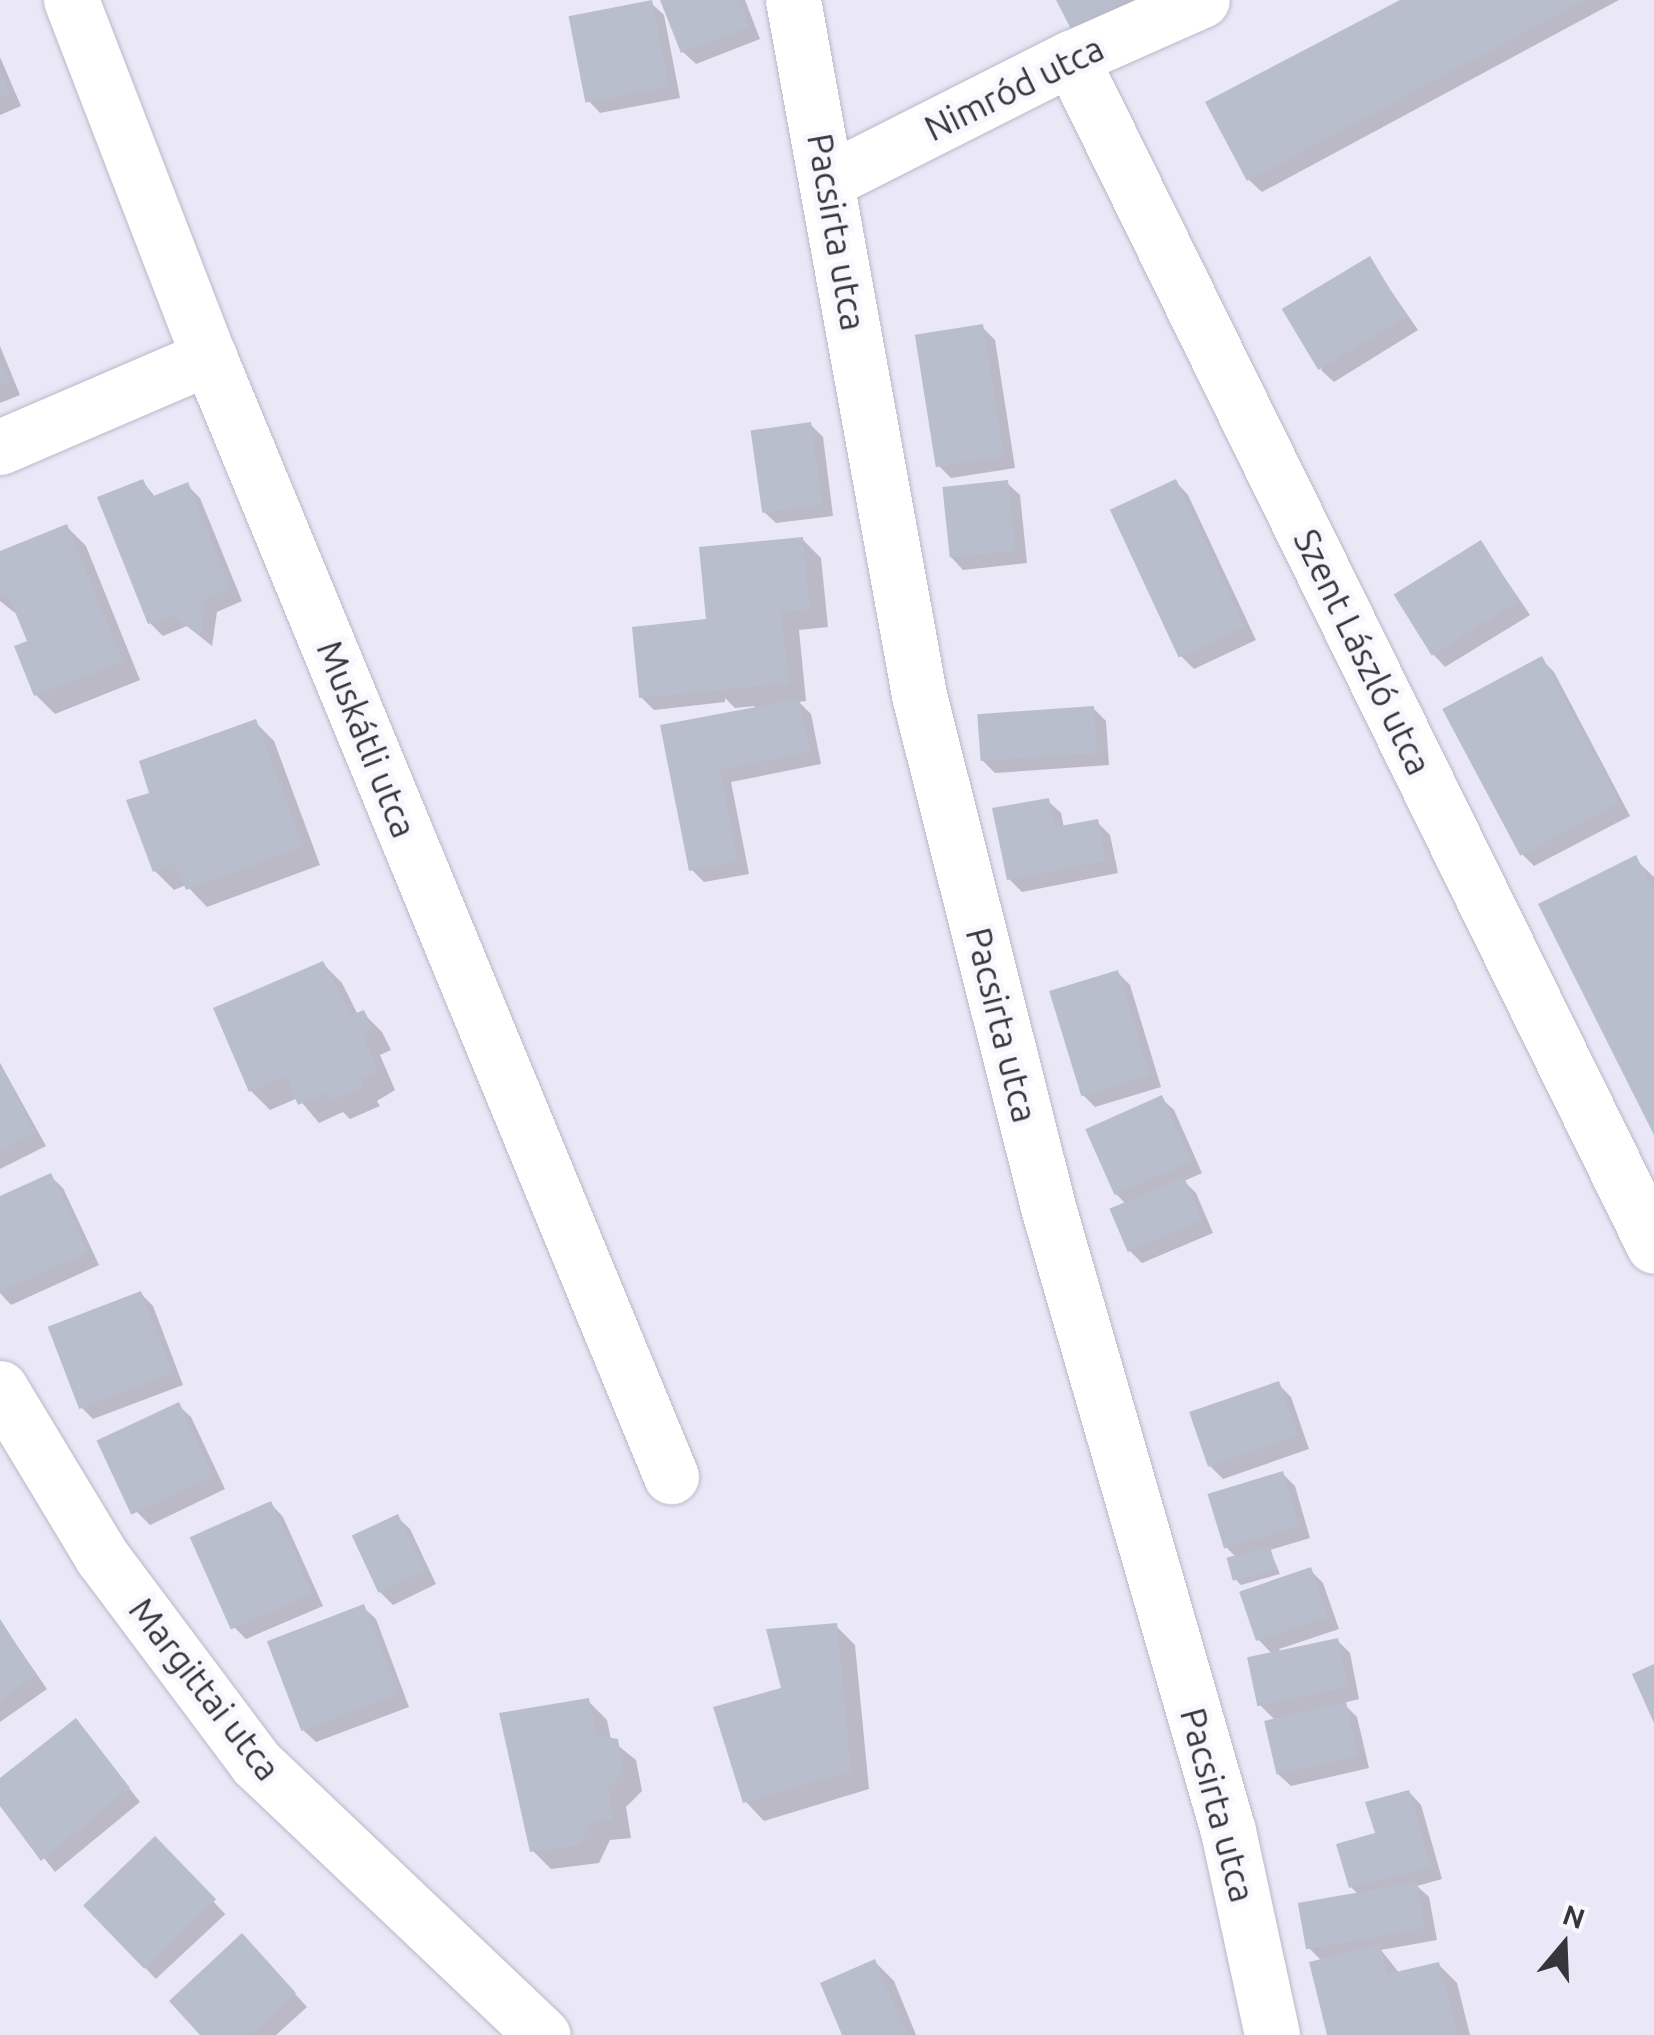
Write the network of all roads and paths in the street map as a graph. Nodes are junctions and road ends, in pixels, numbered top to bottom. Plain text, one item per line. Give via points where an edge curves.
1 (71, 0) edge
2 (794, 0) edge
3 (1202, 0) edge
4 (1071, 58) junction
5 (829, 180) junction
6 (210, 357) junction
7 (0, 447) edge
8 (1654, 1246) edge
9 (0, 1388) edge
10 (671, 1476) dead end
11 (543, 2035) edge
12 (1272, 2035) edge

1 - 6 street, Muskátli utca
2 - 5 street, Pacsirta utca
3 - 4 street, Nimród utca
4 - 5 street, Nimród utca
4 - 8 street, Szent László utca
5 - 12 street, Pacsirta utca via 919,696 1048,1207 1228,1831
6 - 7 street
6 - 10 street, Muskátli utca
9 - 11 street, Margittai utca via 102,1557 256,1763

